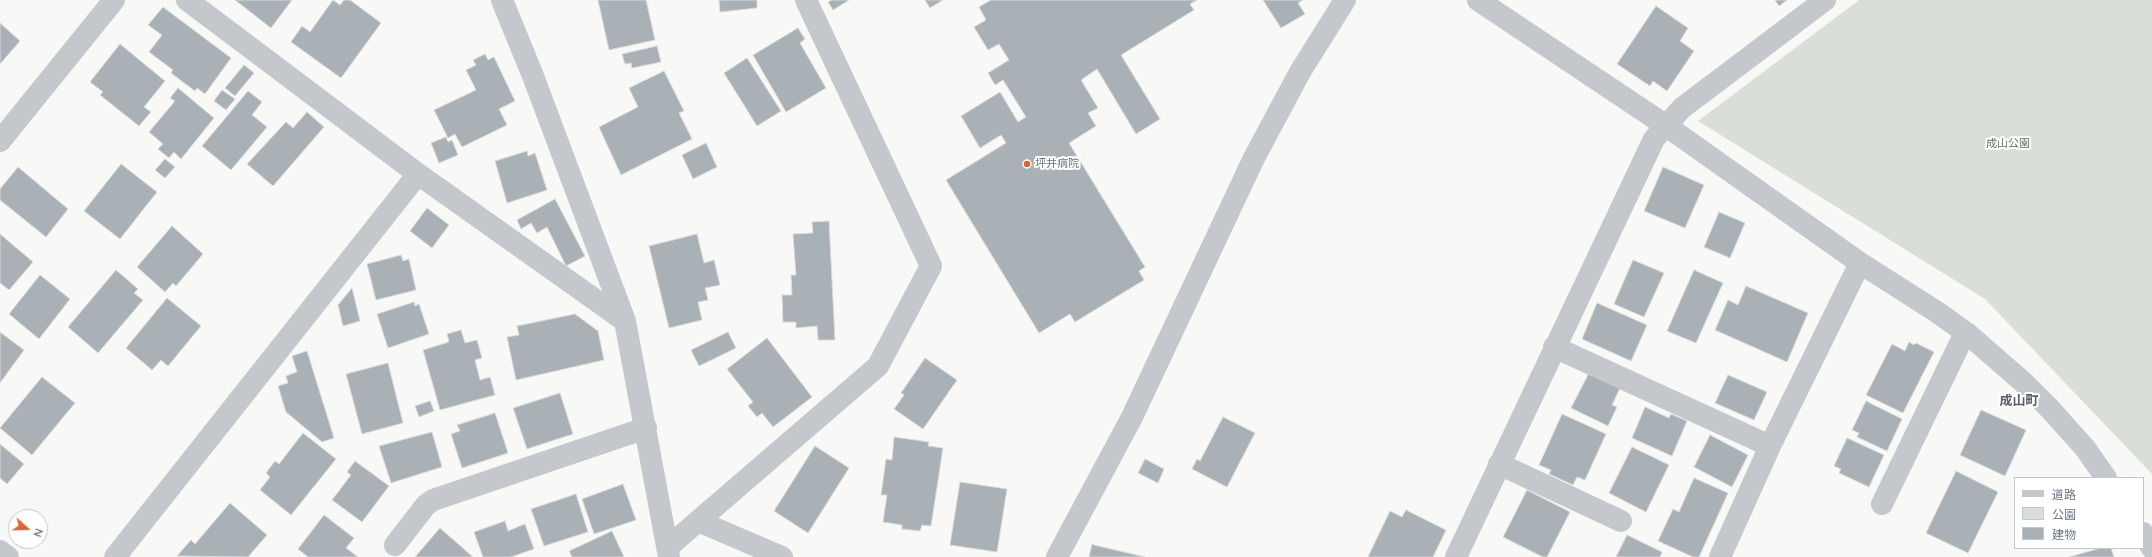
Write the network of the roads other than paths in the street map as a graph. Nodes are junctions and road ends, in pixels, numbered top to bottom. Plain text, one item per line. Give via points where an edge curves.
1 (114, 0) edge
2 (187, 0) edge
3 (502, 0) edge
4 (806, 0) edge
5 (1345, 0) edge
6 (1478, 0) edge
7 (1825, 0) edge
8 (1665, 125) junction
9 (0, 141) edge
10 (418, 174) junction
11 (1860, 263) junction
12 (625, 320) junction
13 (1965, 333) junction
14 (1554, 347) junction
15 (646, 428) junction
16 (1770, 446) junction
17 (1499, 464) junction
18 (2105, 477) edge
19 (1882, 504) dead end
20 (1621, 521) dead end
21 (698, 522) junction
22 (2144, 535) edge
23 (395, 545) dead end
24 (2152, 548) edge
25 (0, 551) edge
26 (669, 552) edge
27 (8, 557) edge
28 (115, 557) edge
29 (782, 557) edge
30 (1057, 557) edge
31 (1456, 557) edge
32 (1720, 557) edge

1 - 9 street
2 - 10 street
3 - 12 street
4 - 21 street via 932,266 878,366
5 - 30 street via 1300,72 1254,158 1132,417
6 - 8 street
7 - 8 street via 1682,108
8 - 11 street
8 - 14 street via 1644,156
10 - 12 street
10 - 28 street
11 - 13 street
11 - 16 street
12 - 15 street
13 - 18 street via 2050,409 2085,448
13 - 19 street
14 - 16 street
14 - 17 street
15 - 23 street via 433,500 426,505
15 - 26 street
16 - 32 street
17 - 20 street
17 - 31 street
21 - 26 street
21 - 29 street
22 - 24 street
25 - 27 street

